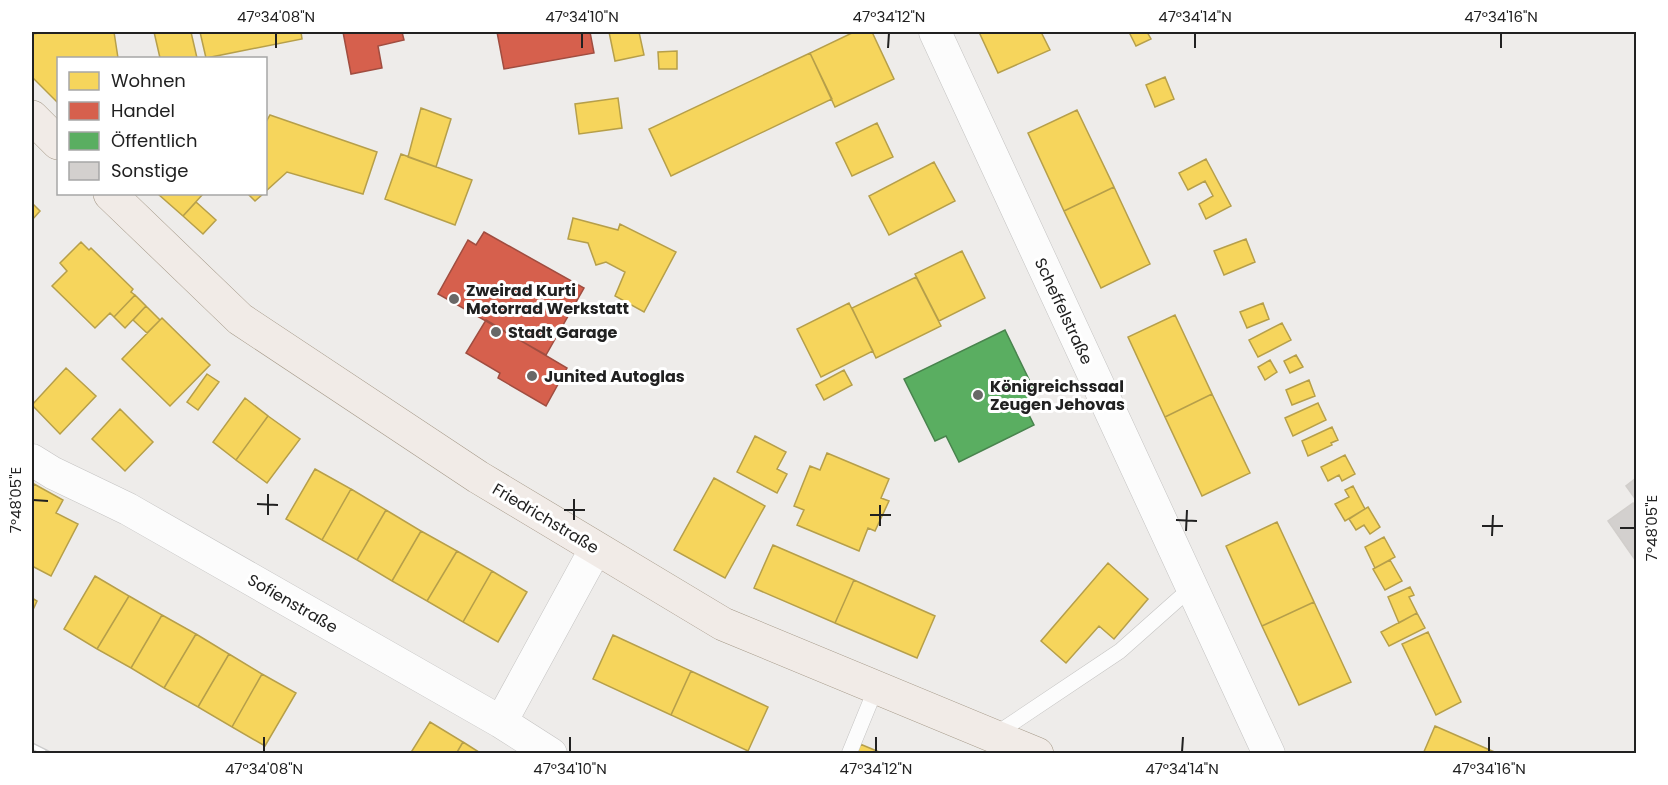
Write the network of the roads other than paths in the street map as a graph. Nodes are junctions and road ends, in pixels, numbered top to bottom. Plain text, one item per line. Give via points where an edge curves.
1 (935, 32) edge
2 (32, 117) edge
3 (57, 142) edge
4 (111, 195) edge
5 (32, 460) edge
6 (596, 548) junction
7 (1192, 587) junction
8 (876, 688) junction
9 (501, 722) junction
10 (993, 736) junction
11 (551, 753) edge
12 (849, 753) edge
13 (1037, 753) edge
14 (1269, 753) edge

1 - 7 street, Scheffelstraße
2 - 3 main road
4 - 6 main road, Friedrichstraße via 240,319 478,477
5 - 9 street, Sofienstraße via 128,509
6 - 8 main road, Friedrichstraße via 723,624
6 - 9 street
7 - 10 lane via 1120,651
7 - 14 street, Scheffelstraße
8 - 10 main road, Friedrichstraße
8 - 12 lane
9 - 11 street, Sofienstraße
10 - 13 main road, Friedrichstraße

